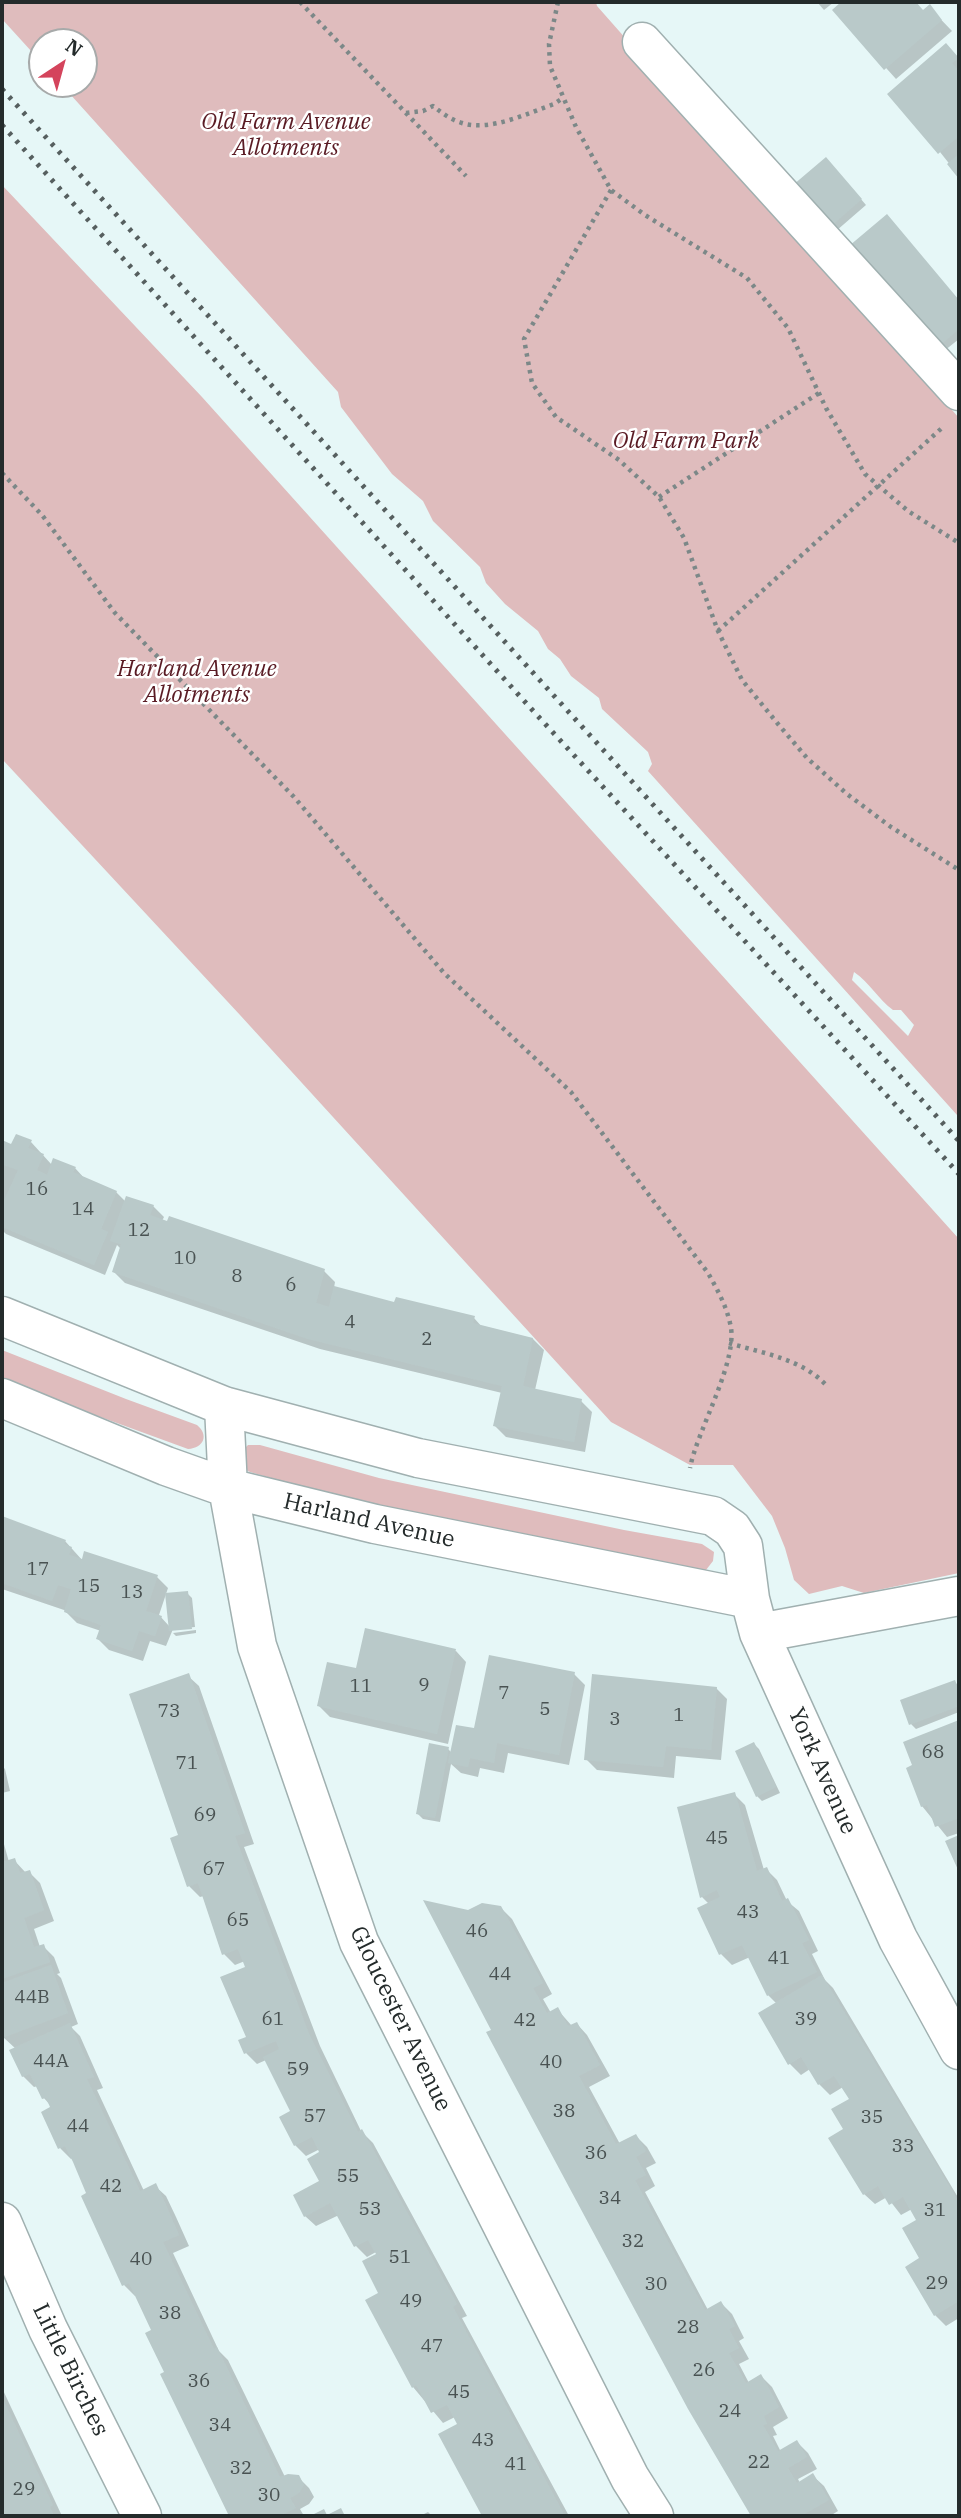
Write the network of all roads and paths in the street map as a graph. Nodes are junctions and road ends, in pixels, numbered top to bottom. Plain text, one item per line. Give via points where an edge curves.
1 (300, 2) edge
2 (558, 2) edge
3 (642, 42) dead end
4 (563, 98) junction
5 (405, 114) junction
6 (466, 176) dead end
7 (611, 190) junction
8 (819, 393) junction
9 (953, 407) edge
10 (2, 472) edge
11 (878, 487) junction
12 (659, 497) junction
13 (959, 543) edge
14 (718, 631) junction
15 (959, 870) edge
16 (2, 1315) edge
17 (729, 1343) junction
18 (826, 1385) dead end
19 (2, 1398) edge
20 (224, 1406) junction
21 (228, 1488) junction
22 (686, 1511) junction
23 (959, 1596) edge
24 (755, 1616) junction
25 (959, 2050) edge
26 (2, 2222) edge
27 (142, 2516) edge
28 (654, 2516) edge

1 - 5 path
2 - 4 path via 549,44 550,66
3 - 9 street
4 - 5 path via 491,124 464,124 433,106
4 - 7 path
5 - 6 path
7 - 8 path via 747,278 788,328
7 - 12 path via 524,339 532,383 556,417 619,460
8 - 11 path via 865,474
8 - 12 path
9 - 11 path
10 - 17 path via 42,515 115,613 294,797 444,973 571,1093 708,1273 731,1326
11 - 13 path
11 - 14 path
12 - 14 path via 684,538
14 - 15 path via 742,680 807,758 891,827
16 - 20 street
17 - 18 path via 791,1361
17 - 22 path via 727,1362 690,1465
19 - 21 street, Harland Avenue
20 - 21 street, Gloucester Avenue
20 - 22 street via 418,1458
21 - 24 street, Harland Avenue
21 - 28 street, Gloucester Avenue via 257,1646 359,1942 630,2478
22 - 24 street, York Avenue via 713,1516 732,1529 743,1546
23 - 24 street
24 - 25 street, York Avenue via 898,1939
26 - 27 street, Little Birches via 48,2329

